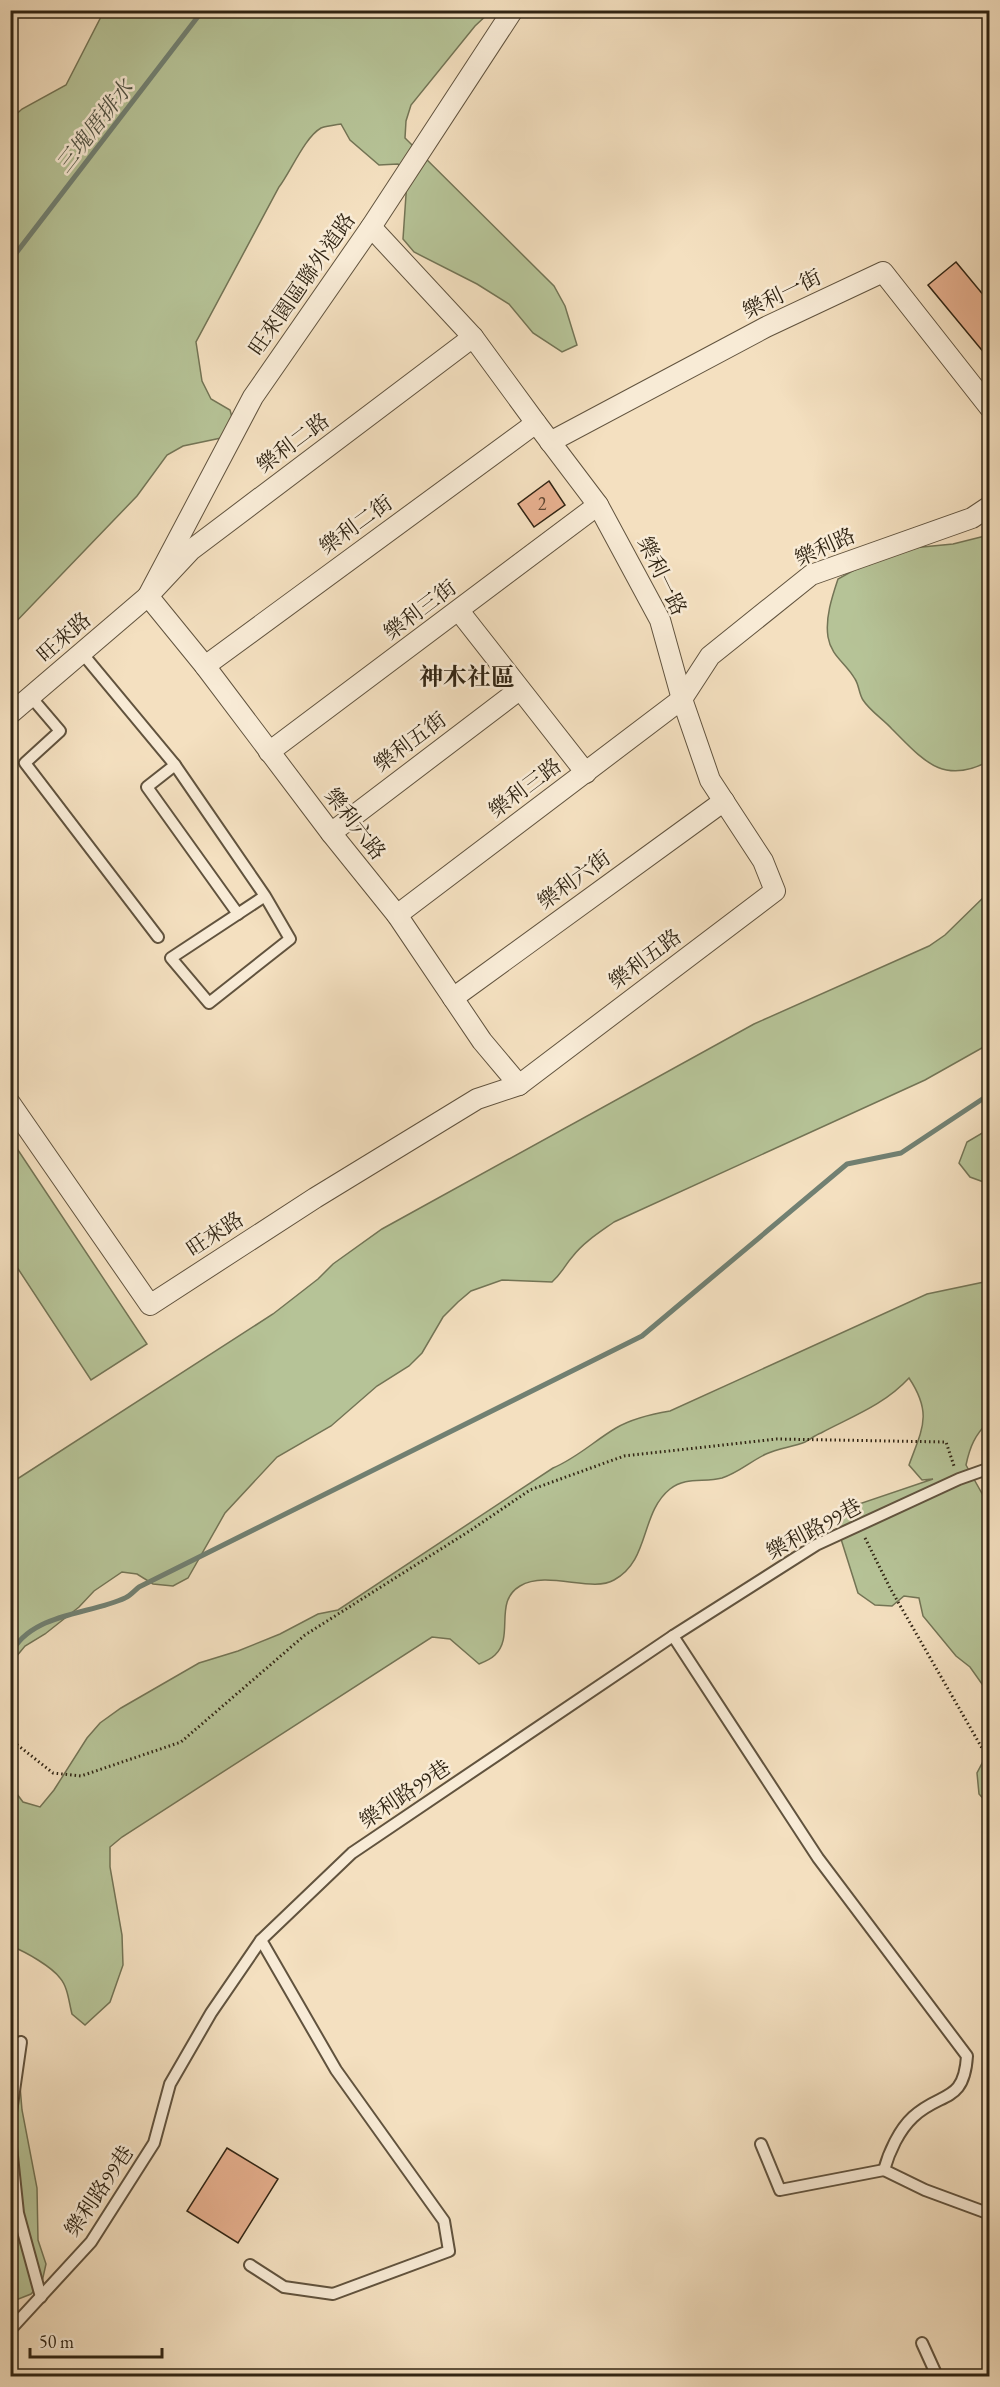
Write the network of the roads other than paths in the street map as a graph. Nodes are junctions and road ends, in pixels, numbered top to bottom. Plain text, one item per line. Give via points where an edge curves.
1 (513, 10) edge
2 (371, 227) junction
3 (473, 337) junction
4 (990, 408) edge
5 (536, 423) junction
6 (550, 442) junction
7 (598, 505) junction
8 (990, 506) edge
9 (148, 596) junction
10 (459, 611) junction
11 (82, 653) junction
12 (206, 666) junction
13 (519, 690) junction
14 (31, 697) junction
15 (682, 699) junction
16 (10, 714) edge
17 (269, 752) junction
18 (175, 765) junction
19 (586, 773) junction
20 (724, 801) junction
21 (331, 833) junction
22 (762, 861) joint
23 (265, 896) junction
24 (238, 914) junction
25 (397, 915) junction
26 (158, 937) dead end
27 (453, 998) junction
28 (519, 1085) junction
29 (10, 1103) edge
30 (990, 1468) edge
31 (674, 1636) junction
32 (261, 1940) junction
33 (21, 2042) dead end
34 (10, 2119) edge
35 (10, 2137) edge
36 (761, 2144) dead end
37 (884, 2170) junction
38 (990, 2214) edge
39 (250, 2265) dead end
40 (41, 2297) junction
41 (10, 2330) edge
42 (922, 2343) dead end
43 (937, 2376) edge

1 - 2 street, 旺來園區聯外道路
2 - 3 street, 樂利一路
2 - 9 street, 旺來園區聯外道路 via 253,396
3 - 5 street, 樂利一路
3 - 9 street, 樂利二路 via 191,550
4 - 6 street, 樂利一街 via 883,272 766,327
5 - 6 street, 樂利一路
5 - 12 street, 樂利二街
6 - 7 street, 樂利一路
7 - 10 street, 樂利三街
7 - 15 street, 樂利一路 via 660,620
8 - 15 street, 樂利路 via 972,518 811,575 710,656
9 - 11 street, 旺來路
9 - 12 street, 樂利六路
10 - 13 street
10 - 17 street, 樂利三街
11 - 14 street, 旺來路
11 - 18 lane
12 - 17 street, 樂利六路
13 - 19 street
13 - 21 street, 樂利五街
14 - 16 street, 旺來路
14 - 26 lane via 60,731 25,763
15 - 19 street, 樂利三路
15 - 20 street, 樂利一路 via 710,780
17 - 21 street, 樂利六路
18 - 23 lane
18 - 24 lane via 147,788
19 - 25 street, 樂利三路
20 - 22 street, 樂利一路
20 - 27 street, 樂利六街
21 - 25 street, 樂利六路
22 - 28 street, 樂利五路 via 775,891
23 - 24 lane
23 - 24 lane via 290,939 209,1003 171,958
25 - 27 street, 樂利六路
27 - 28 street, 樂利六路
28 - 29 street, 旺來路 via 477,1099 150,1305
30 - 31 lane, 樂利路99巷 via 816,1545
31 - 32 lane, 樂利路99巷 via 352,1853
31 - 37 lane via 818,1858 968,2056 966,2076 954,2093 912,2118 889,2152
32 - 39 lane via 336,2070 444,2221 449,2251 333,2294 284,2287
32 - 40 lane, 樂利路99巷 via 211,2013 170,2084 154,2143 92,2242
33 - 34 lane
35 - 40 lane via 18,2212
36 - 37 lane via 780,2190
37 - 38 lane
40 - 41 lane, 樂利路99巷
42 - 43 lane

